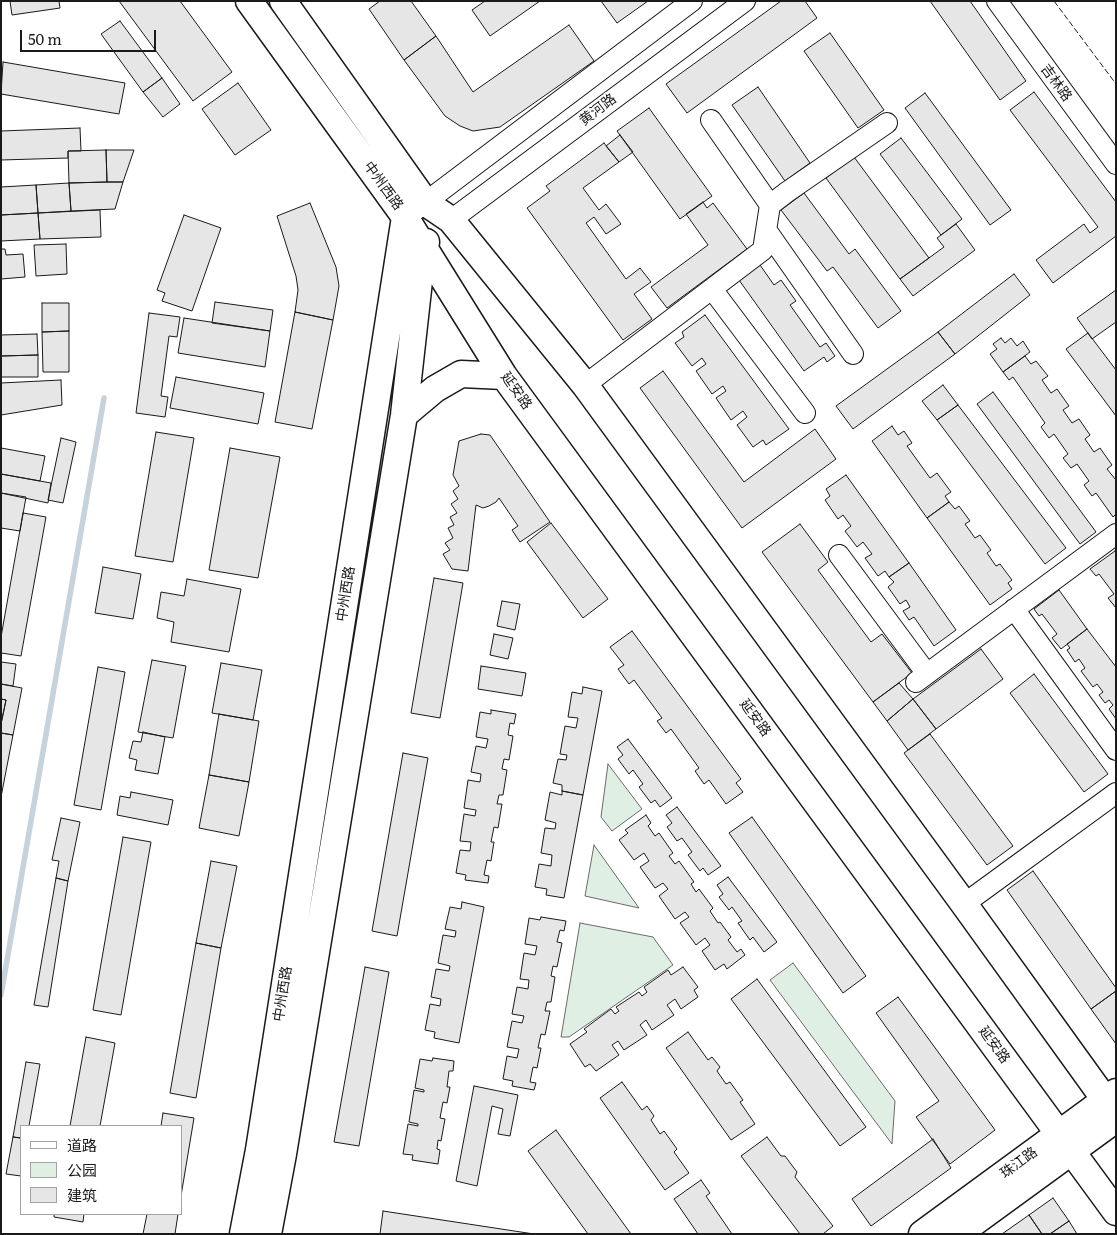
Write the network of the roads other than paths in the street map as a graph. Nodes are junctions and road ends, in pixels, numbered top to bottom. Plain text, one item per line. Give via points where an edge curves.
1 (249, 1) edge
2 (284, 1) edge
3 (692, 1) edge
4 (745, 1) edge
5 (997, 1) edge
6 (711, 120) dead end
7 (887, 123) dead end
8 (1116, 164) edge
9 (426, 202) junction
10 (770, 205) junction
11 (405, 216) junction
12 (451, 220) junction
13 (767, 231) junction
14 (423, 245) junction
15 (712, 289) junction
16 (853, 354) dead end
17 (504, 376) junction
18 (585, 385) junction
19 (805, 413) dead end
20 (404, 415) junction
21 (1116, 534) edge
22 (839, 556) dead end
23 (1014, 609) junction
24 (1116, 750) edge
25 (1116, 793) edge
26 (964, 904) junction
27 (1113, 1106) edge
28 (1065, 1143) junction
29 (1116, 1212) edge
30 (243, 1234) edge
31 (268, 1234) edge
32 (922, 1234) edge
33 (958, 1234) edge

1 - 11 main road, 中州西路
2 - 9 main road, 中州西路
3 - 9 street
4 - 12 street, 黄河路
5 - 8 street, 吉林路
6 - 10 street
7 - 10 street
9 - 11 street
9 - 12 main road
10 - 13 street
11 - 14 main road, 延安路
11 - 30 main road, 中州西路
12 - 14 main road
12 - 18 main road
13 - 15 street via 763,250
13 - 16 street
14 - 17 main road, 延安路
14 - 20 main road, 中州西路
15 - 18 street
15 - 19 street
17 - 20 main road via 461,374 435,389
17 - 28 main road, 延安路
18 - 26 main road
20 - 31 main road, 中州西路
21 - 23 street
22 - 23 street via 922,678
23 - 24 street
25 - 26 street
26 - 27 main road
27 - 28 main road, 珠江路
28 - 29 main road, 延安路
28 - 32 main road, 珠江路
28 - 33 main road, 珠江路

